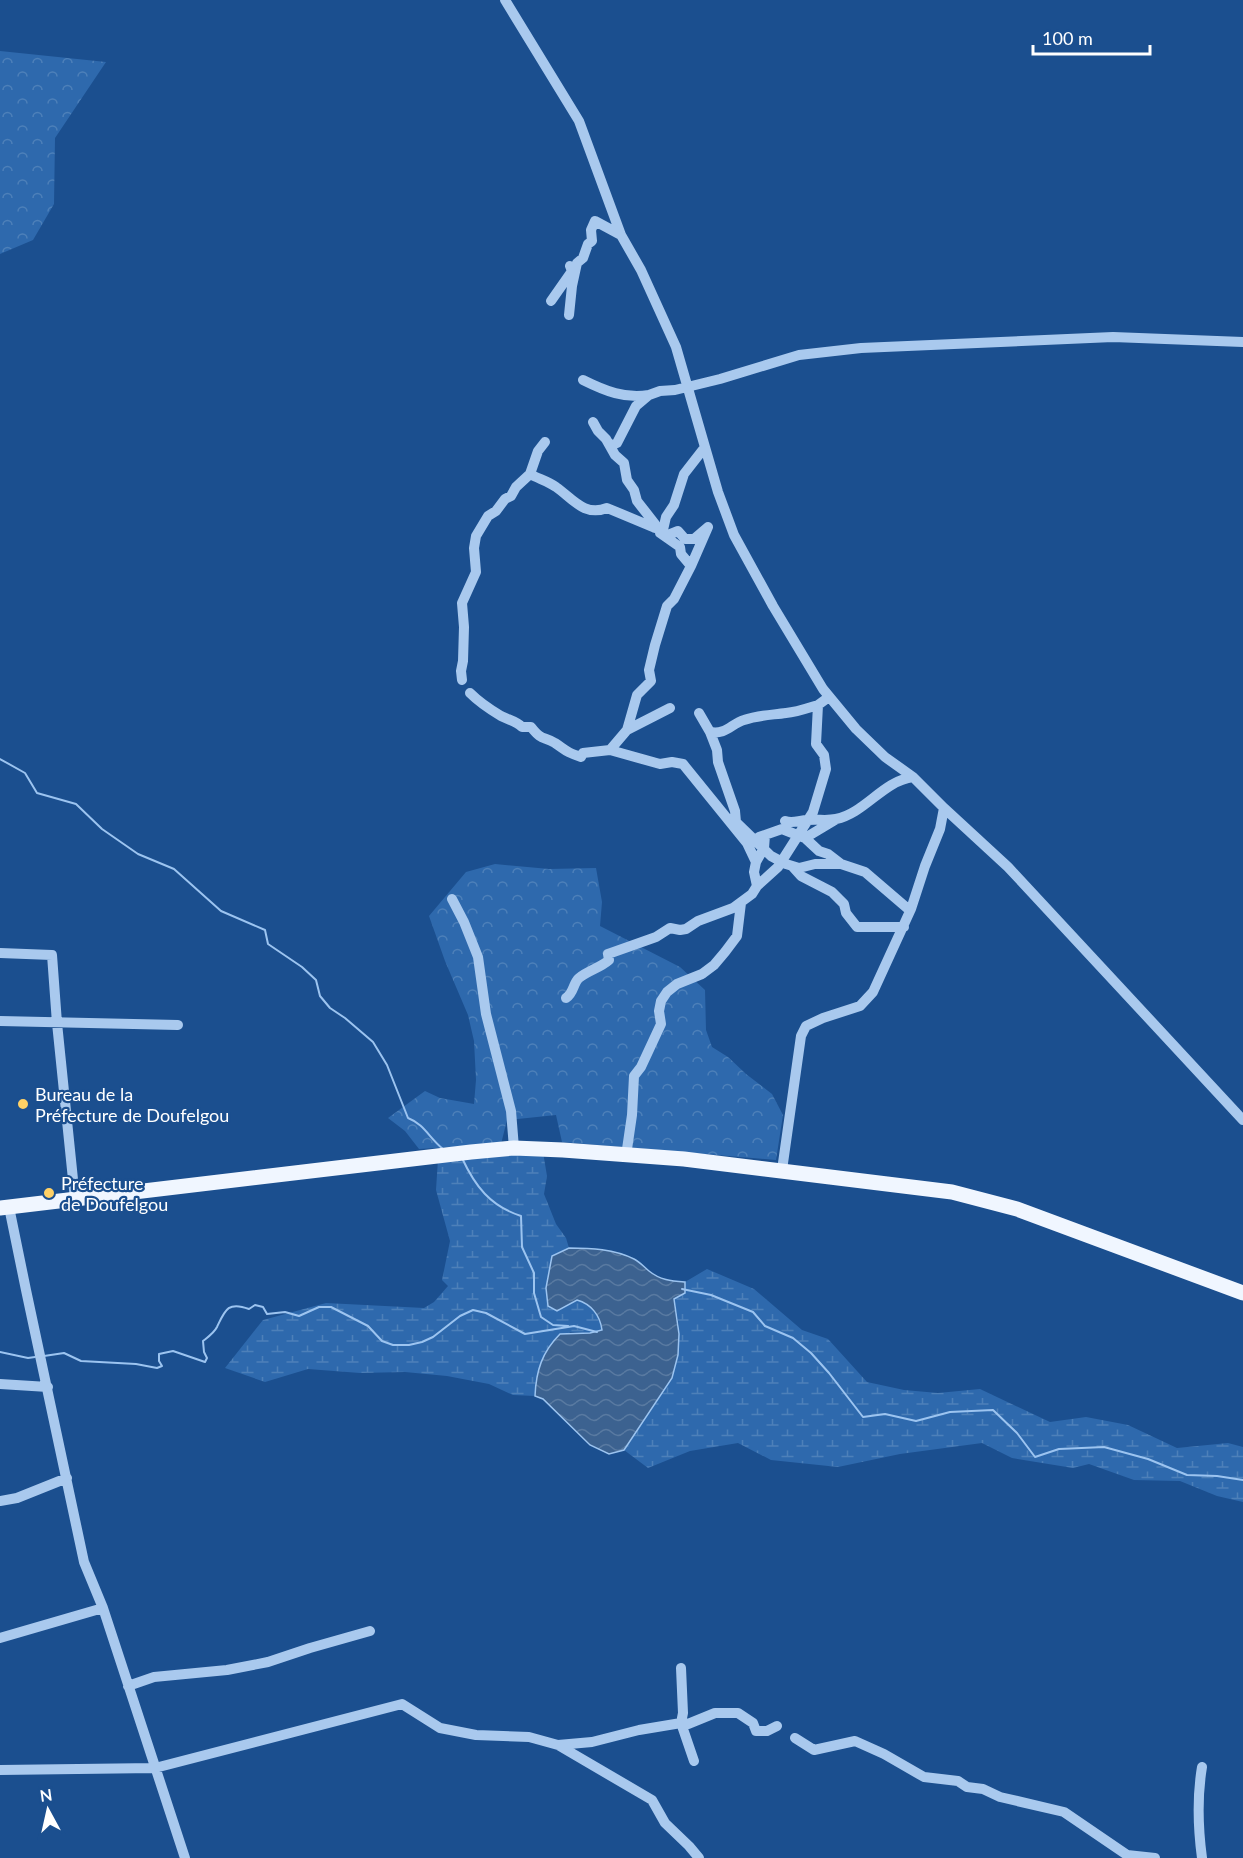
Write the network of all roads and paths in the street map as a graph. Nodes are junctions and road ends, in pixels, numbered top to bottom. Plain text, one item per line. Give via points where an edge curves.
1 (506, 0) edge
2 (621, 235) junction
3 (578, 263) junction
4 (551, 301) dead end
5 (569, 315) dead end
6 (1243, 342) edge
7 (583, 380) dead end
8 (688, 387) junction
9 (649, 395) junction
10 (592, 422) dead end
11 (545, 442) dead end
12 (610, 446) junction
13 (705, 447) junction
14 (530, 474) junction
15 (657, 530) junction
16 (691, 566) junction
17 (462, 680) dead end
18 (470, 693) dead end
19 (830, 697) junction
20 (818, 705) junction
21 (670, 708) dead end
22 (699, 713) dead end
23 (627, 730) junction
24 (710, 732) junction
25 (610, 750) junction
26 (913, 777) junction
27 (944, 807) junction
28 (808, 820) junction
29 (835, 820) junction
30 (785, 821) dead end
31 (765, 836) junction
32 (802, 837) junction
33 (753, 839) junction
34 (764, 848) junction
35 (756, 862) junction
36 (779, 864) junction
37 (841, 864) junction
38 (793, 866) junction
39 (757, 886) junction
40 (452, 899) dead end
41 (741, 903) junction
42 (911, 909) junction
43 (904, 927) junction
44 (0, 953) edge
45 (566, 998) dead end
46 (0, 1021) edge
47 (57, 1023) junction
48 (178, 1025) dead end
49 (1243, 1120) edge
50 (514, 1148) junction
51 (626, 1156) junction
52 (782, 1170) junction
53 (75, 1199) junction
54 (5, 1207) edge
55 (1243, 1293) edge
56 (0, 1384) edge
57 (48, 1387) junction
58 (67, 1478) junction
59 (0, 1501) edge
60 (103, 1608) junction
61 (370, 1631) dead end
62 (0, 1638) edge
63 (681, 1668) dead end
64 (128, 1686) junction
65 (681, 1723) junction
66 (777, 1726) dead end
67 (795, 1738) dead end
68 (558, 1746) junction
69 (694, 1761) dead end
70 (1202, 1767) dead end
71 (155, 1768) junction
72 (0, 1770) edge
73 (184, 1858) edge
74 (699, 1858) edge
75 (1155, 1858) edge
76 (1202, 1858) edge

1 - 2 street via 579,121
2 - 3 street via 595,221 592,241
2 - 8 street via 660,310
3 - 4 street via 570,267 572,271
3 - 5 street
6 - 8 street via 1113,337 861,348 799,356
7 - 9 street via 609,393 636,398
8 - 9 street
8 - 13 street
9 - 12 street via 636,406 617,442
10 - 12 street
11 - 14 street
12 - 15 street via 624,463 637,501
13 - 15 street via 684,474 663,530
13 - 19 street via 734,535
14 - 15 street via 589,509 607,508
14 - 17 street via 488,516 476,536 476,572 462,603
15 - 16 street via 680,547
15 - 16 street via 668,535 678,531 685,539 694,539 708,527
16 - 23 street via 675,599 667,606 649,670 651,681 637,695
18 - 25 street via 497,714 522,727 531,727 539,738 566,752 581,757 583,753
19 - 20 street
19 - 26 street via 885,757
20 - 24 street via 750,718 721,732
20 - 28 street via 816,744 824,755 826,770
21 - 23 street
22 - 24 street
23 - 25 street
24 - 33 street via 736,822
25 - 35 street via 660,764 683,764 747,843
26 - 27 street
26 - 29 street via 885,788
27 - 42 street
27 - 49 street via 1008,867
28 - 29 street
28 - 30 street
28 - 32 street
29 - 32 street
31 - 32 street via 782,829
31 - 33 street
31 - 34 street
32 - 36 street
32 - 37 street
33 - 34 street
34 - 35 street
34 - 36 street
35 - 39 street
36 - 38 street
36 - 39 street
37 - 38 street
37 - 42 street via 865,872
38 - 43 street via 801,876 844,904 846,914 857,927
39 - 41 street
40 - 50 street via 478,957 486,1014 511,1111
41 - 45 street via 686,929 670,928 608,954 609,960 578,979
41 - 51 street via 737,936 725,952 702,974 677,984 661,1001 661,1024 634,1076
42 - 43 street
43 - 52 street via 873,992 860,1006 806,1026 801,1036
44 - 47 street via 52,955
46 - 47 street
47 - 48 street
47 - 53 street
50 - 51 main road
50 - 53 main road
51 - 52 main road
52 - 55 main road via 952,1192 1017,1209
53 - 54 main road
54 - 57 street
56 - 57 street
57 - 58 street
58 - 59 street
58 - 60 street via 84,1562
60 - 62 street
60 - 64 street
61 - 64 street via 268,1662 164,1676
63 - 65 street
64 - 71 street
65 - 66 street via 715,1713 738,1713 753,1723 756,1731
65 - 68 street
65 - 69 street
67 - 75 street via 814,1750 855,1742 924,1777 958,1781 1000,1797 1064,1812 1127,1855
68 - 71 street via 529,1737 476,1735 440,1728 402,1704
68 - 74 street via 652,1800 665,1823
70 - 76 street via 1198,1790
71 - 72 street
71 - 73 street

